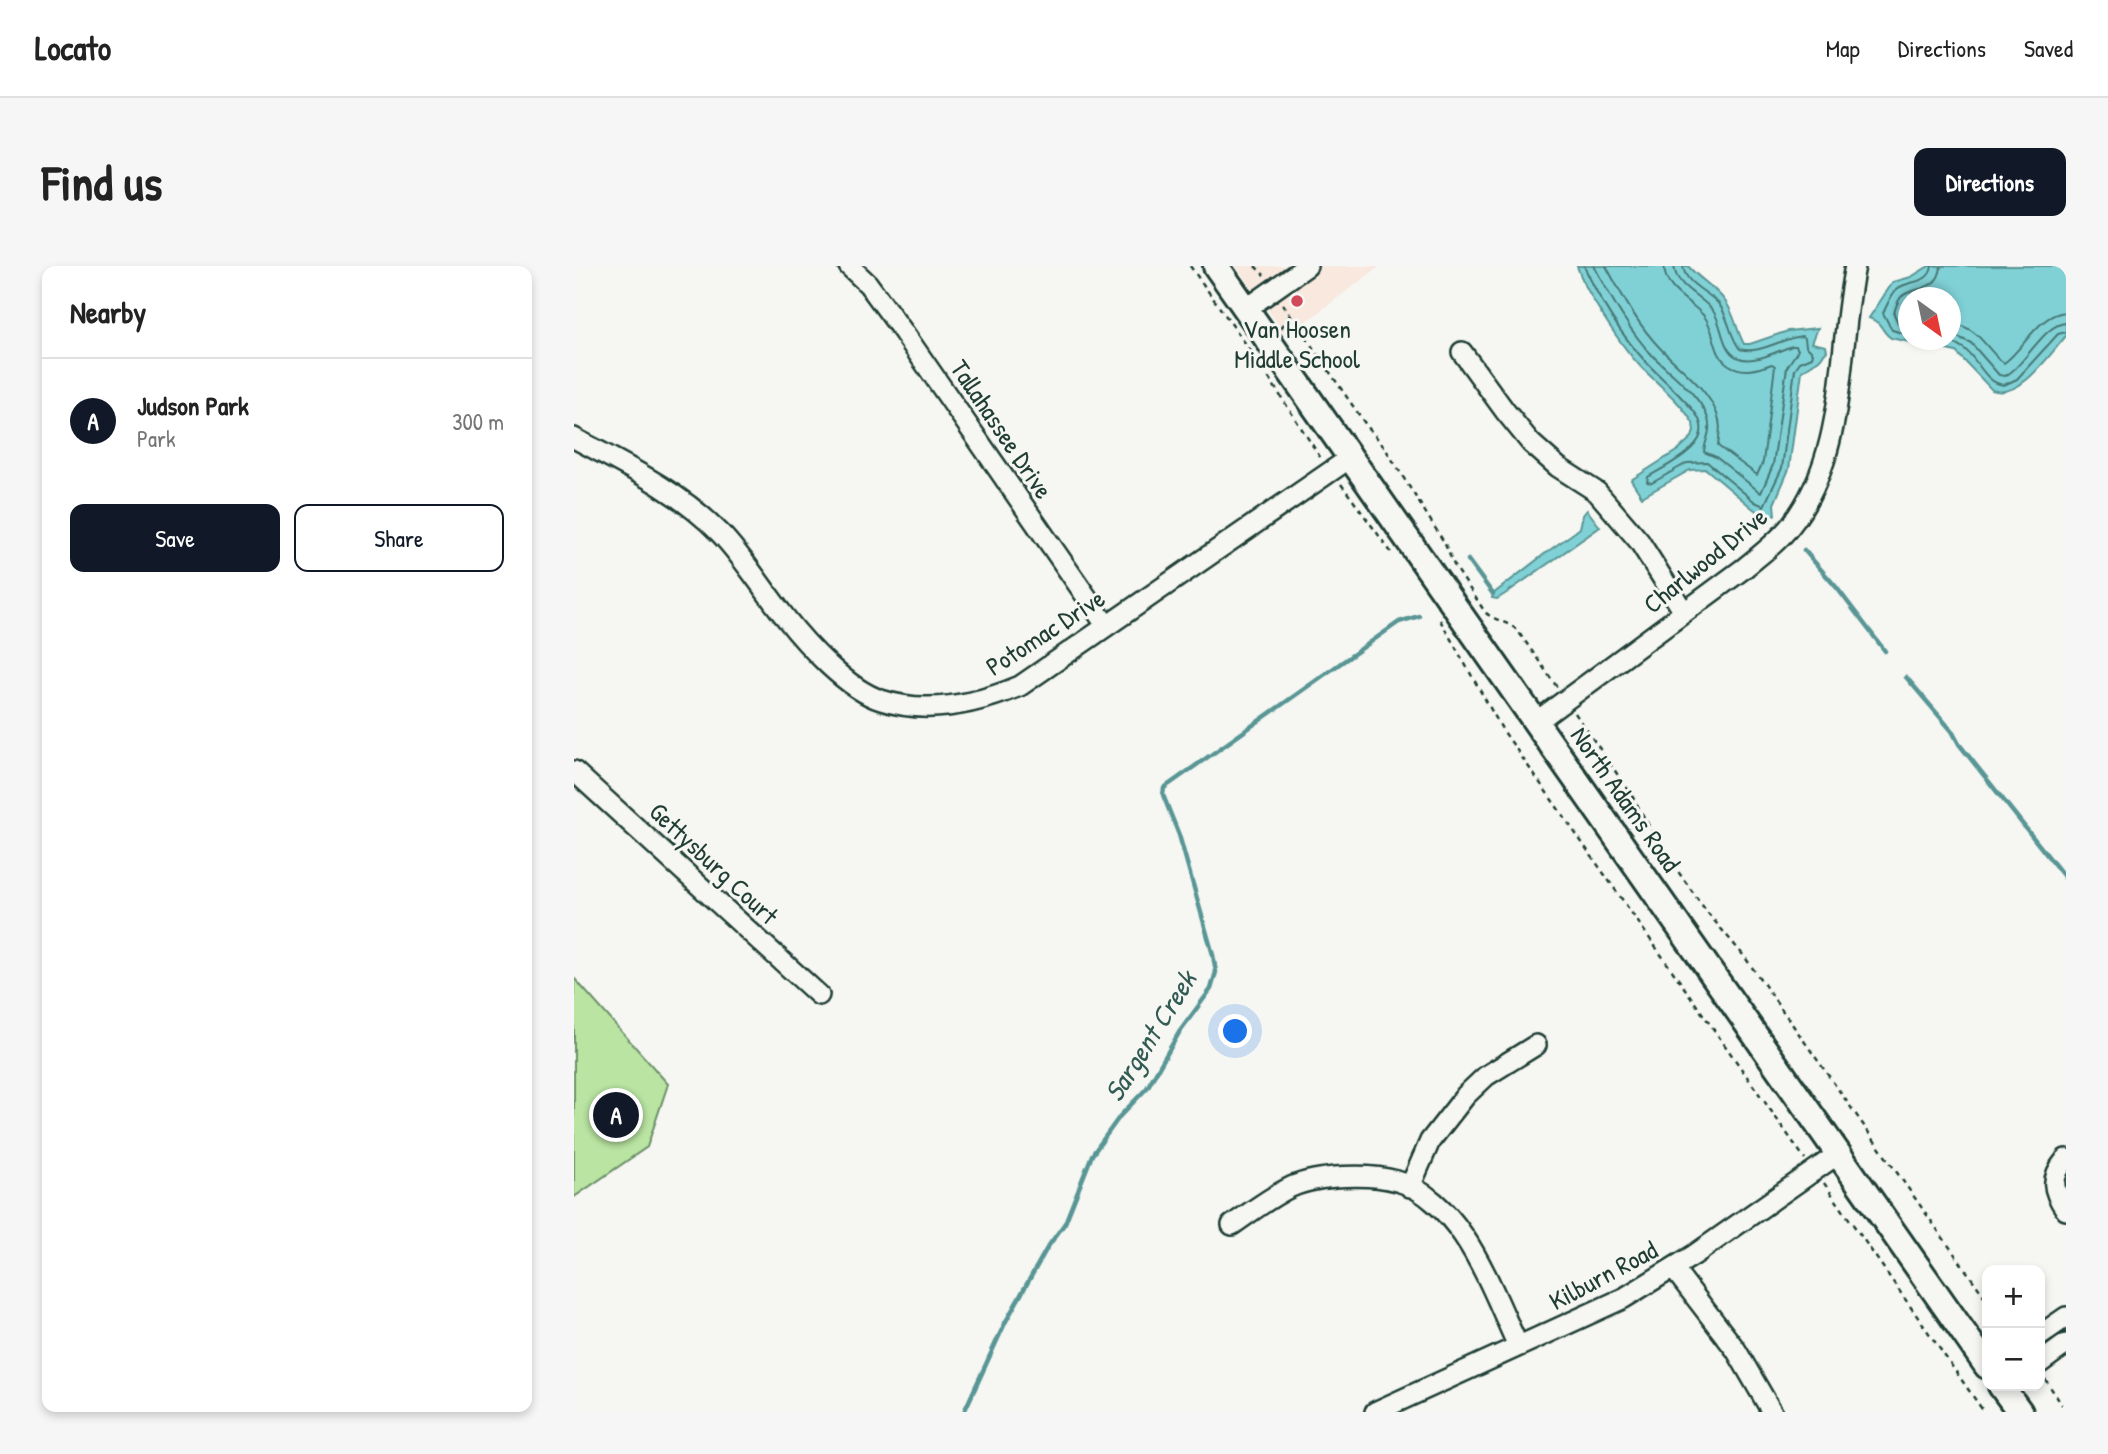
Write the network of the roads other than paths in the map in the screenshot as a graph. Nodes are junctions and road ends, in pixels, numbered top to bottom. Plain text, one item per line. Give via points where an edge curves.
1 (849, 266) edge
2 (1216, 266) edge
3 (1307, 266) edge
4 (1855, 266) edge
5 (1246, 309) junction
6 (1462, 352) dead end
7 (574, 439) edge
8 (1350, 458) junction
9 (1684, 612) junction
10 (1106, 625) junction
11 (1536, 722) junction
12 (574, 771) edge
13 (818, 995) dead end
14 (1536, 1045) dead end
15 (1838, 1154) junction
16 (2060, 1166) edge
17 (1410, 1187) junction
18 (2066, 1210) edge
19 (1232, 1225) dead end
20 (1673, 1268) junction
21 (2066, 1317) edge
22 (2045, 1332) edge
23 (2066, 1344) edge
24 (1518, 1346) junction
25 (1982, 1359) edge
26 (2045, 1363) edge
27 (2007, 1391) edge
28 (1375, 1412) edge
29 (1772, 1412) edge
30 (2020, 1412) edge

1 - 10 street, Tallahassee Drive via 904,333
2 - 5 main road, North Adams Road
3 - 5 street
4 - 9 street, Charlwood Drive via 1835,416 1827,457 1811,493 1772,545
5 - 8 main road, North Adams Road
6 - 9 street via 1531,443 1597,492 1639,541
7 - 10 street, Potomac Drive via 692,507 721,534 818,655 879,700 938,707 994,697 1020,686
8 - 10 street, Potomac Drive
8 - 11 main road, North Adams Road
9 - 11 street, Charlwood Drive
11 - 15 main road, North Adams Road
12 - 13 street, Gettysburg Court
14 - 17 street via 1486,1076 1466,1096 1430,1140
15 - 20 street, Kilburn Road
15 - 25 main road, North Adams Road
16 - 18 street via 2054,1186
17 - 19 street via 1399,1181 1335,1177 1293,1186
17 - 24 street via 1429,1198 1463,1236
20 - 24 street, Kilburn Road via 1624,1298
20 - 29 street via 1736,1350
21 - 22 street
23 - 26 street
24 - 28 street, Kilburn Road
27 - 30 main road

